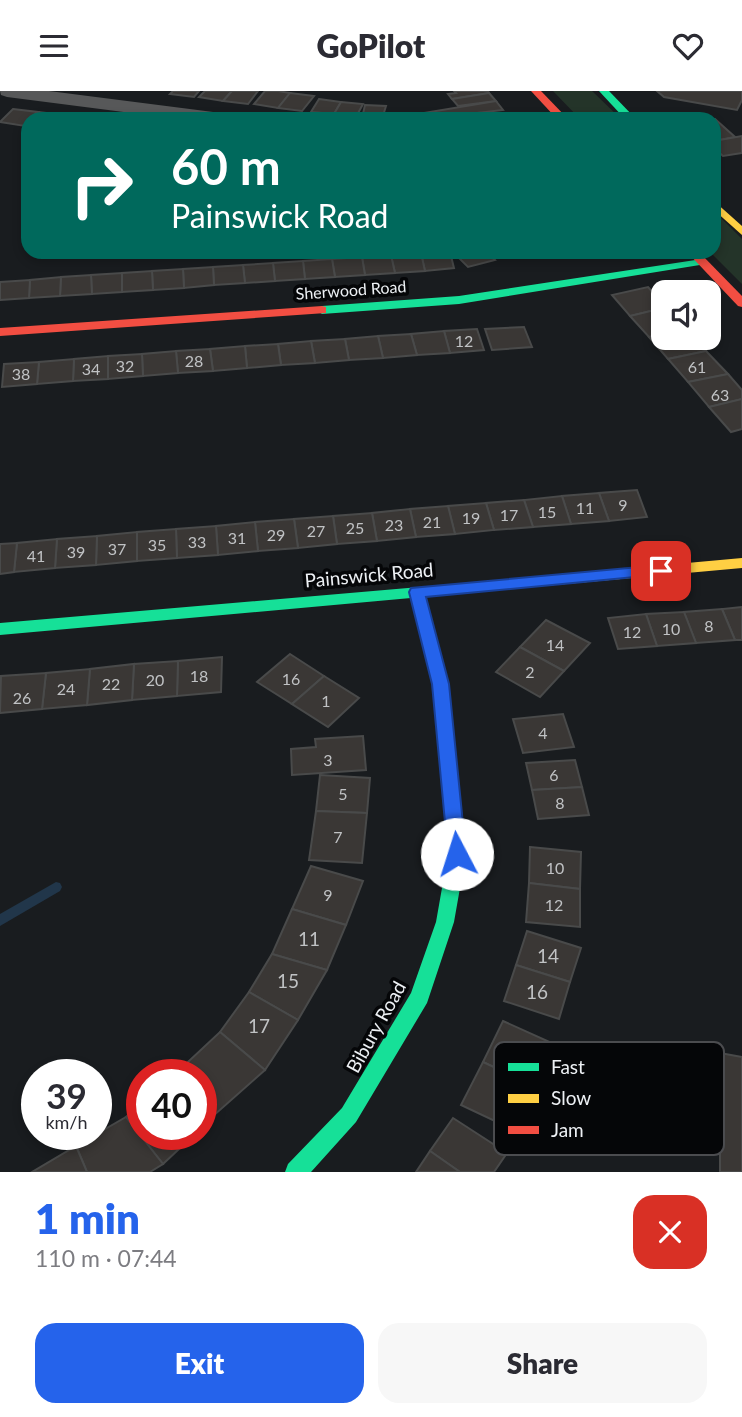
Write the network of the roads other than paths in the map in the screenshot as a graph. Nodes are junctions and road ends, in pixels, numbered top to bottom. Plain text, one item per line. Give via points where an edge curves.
1 (7, 91) edge
2 (536, 91) edge
3 (604, 91) edge
4 (168, 112) edge
5 (556, 112) edge
6 (624, 112) edge
7 (721, 211) edge
8 (742, 232) edge
9 (686, 259) edge
10 (699, 259) edge
11 (742, 303) edge
12 (0, 332) edge
13 (742, 563) edge
14 (417, 592) junction
15 (0, 629) edge
16 (296, 1172) edge

1 - 4 street
2 - 5 street
3 - 6 street
7 - 8 street
9 - 12 street, Sherwood Road via 459,300
10 - 11 street
13 - 14 street, Painswick Road
14 - 15 street, Painswick Road
14 - 16 street, Bibury Road via 440,684 457,854 445,922 413,1009 349,1115

